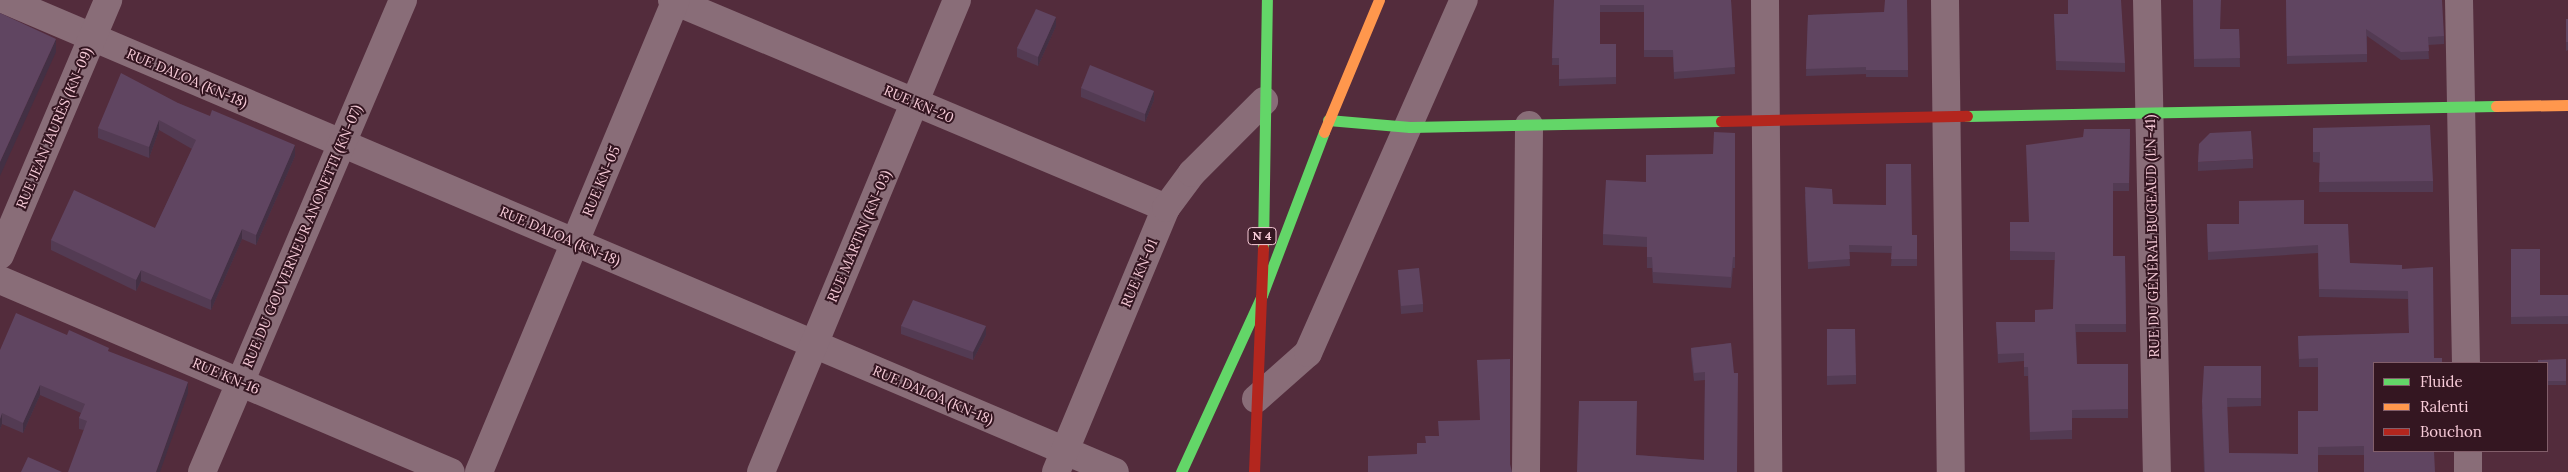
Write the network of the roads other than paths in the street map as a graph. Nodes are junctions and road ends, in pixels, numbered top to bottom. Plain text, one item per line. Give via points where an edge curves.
1 (5, 0) edge
2 (108, 0) edge
3 (403, 0) edge
4 (674, 0) edge
5 (957, 0) edge
6 (1267, 0) edge
7 (1379, 0) edge
8 (1464, 0) edge
9 (1765, 0) edge
10 (1945, 0) edge
11 (2147, 0) edge
12 (2458, 0) edge
13 (92, 37) junction
14 (1264, 101) junction
15 (915, 102) junction
16 (2568, 105) edge
17 (2461, 107) junction
18 (2150, 113) junction
19 (1946, 117) junction
20 (1328, 120) junction
21 (1766, 120) junction
22 (1529, 125) junction
23 (1410, 127) junction
24 (342, 143) junction
25 (1166, 208) junction
26 (575, 242) junction
27 (0, 255) edge
28 (0, 280) edge
29 (1262, 295) junction
30 (814, 344) junction
31 (2466, 362) edge
32 (240, 382) junction
33 (1256, 398) junction
34 (2468, 452) edge
35 (1060, 461) edge
36 (202, 472) edge
37 (451, 472) edge
38 (480, 472) edge
39 (761, 472) edge
40 (1115, 472) edge
41 (1181, 472) edge
42 (1254, 472) edge
43 (1526, 472) edge
44 (1768, 472) edge
45 (1950, 472) edge
46 (2158, 472) edge
47 (2468, 472) edge

1 - 13 street, RUE DALOA (KN-18)
2 - 13 street, RUE JEAN JAURÈS (KN-09)
3 - 24 street, RUE DU GOUVERNEUR ANONETTI (KN-07)
4 - 15 street, RUE KN-20
4 - 26 street, RUE KN-05
5 - 15 street, RUE MARTIN (KN-03)
6 - 14 street, N 4
7 - 20 street
8 - 23 street
9 - 21 street
10 - 19 street
11 - 18 street, RUE DU GÉNÉRAL BUGEAUD (LN-41)
12 - 17 street
13 - 24 street, RUE DALOA (KN-18)
13 - 27 street, RUE JEAN JAURÈS (KN-09)
14 - 25 street, RUE KN-01 via 1192,173
14 - 29 street, N 4
15 - 25 street, RUE KN-20
15 - 30 street, RUE MARTIN (KN-03)
16 - 17 street
17 - 18 street
17 - 31 street
18 - 19 street
18 - 46 street, RUE DU GÉNÉRAL BUGEAUD (LN-41)
19 - 21 street
19 - 45 street
20 - 23 street
20 - 29 street
21 - 22 street
21 - 44 street
22 - 23 street
22 - 43 street
23 - 33 street via 1308,352
24 - 26 street, RUE DALOA (KN-18)
24 - 32 street, RUE DU GOUVERNEUR ANONETTI (KN-07)
25 - 35 street, RUE KN-01
26 - 30 street, RUE DALOA (KN-18)
26 - 38 street, RUE KN-05
28 - 32 street, RUE KN-16
29 - 33 street, N 4
29 - 41 street
30 - 35 street, RUE DALOA (KN-18)
30 - 39 street, RUE MARTIN (KN-03)
32 - 36 street, RUE DU GOUVERNEUR ANONETTI (KN-07)
32 - 37 street, RUE KN-16
33 - 42 street, N 4
34 - 47 street
35 - 40 street, RUE DALOA (KN-18)

